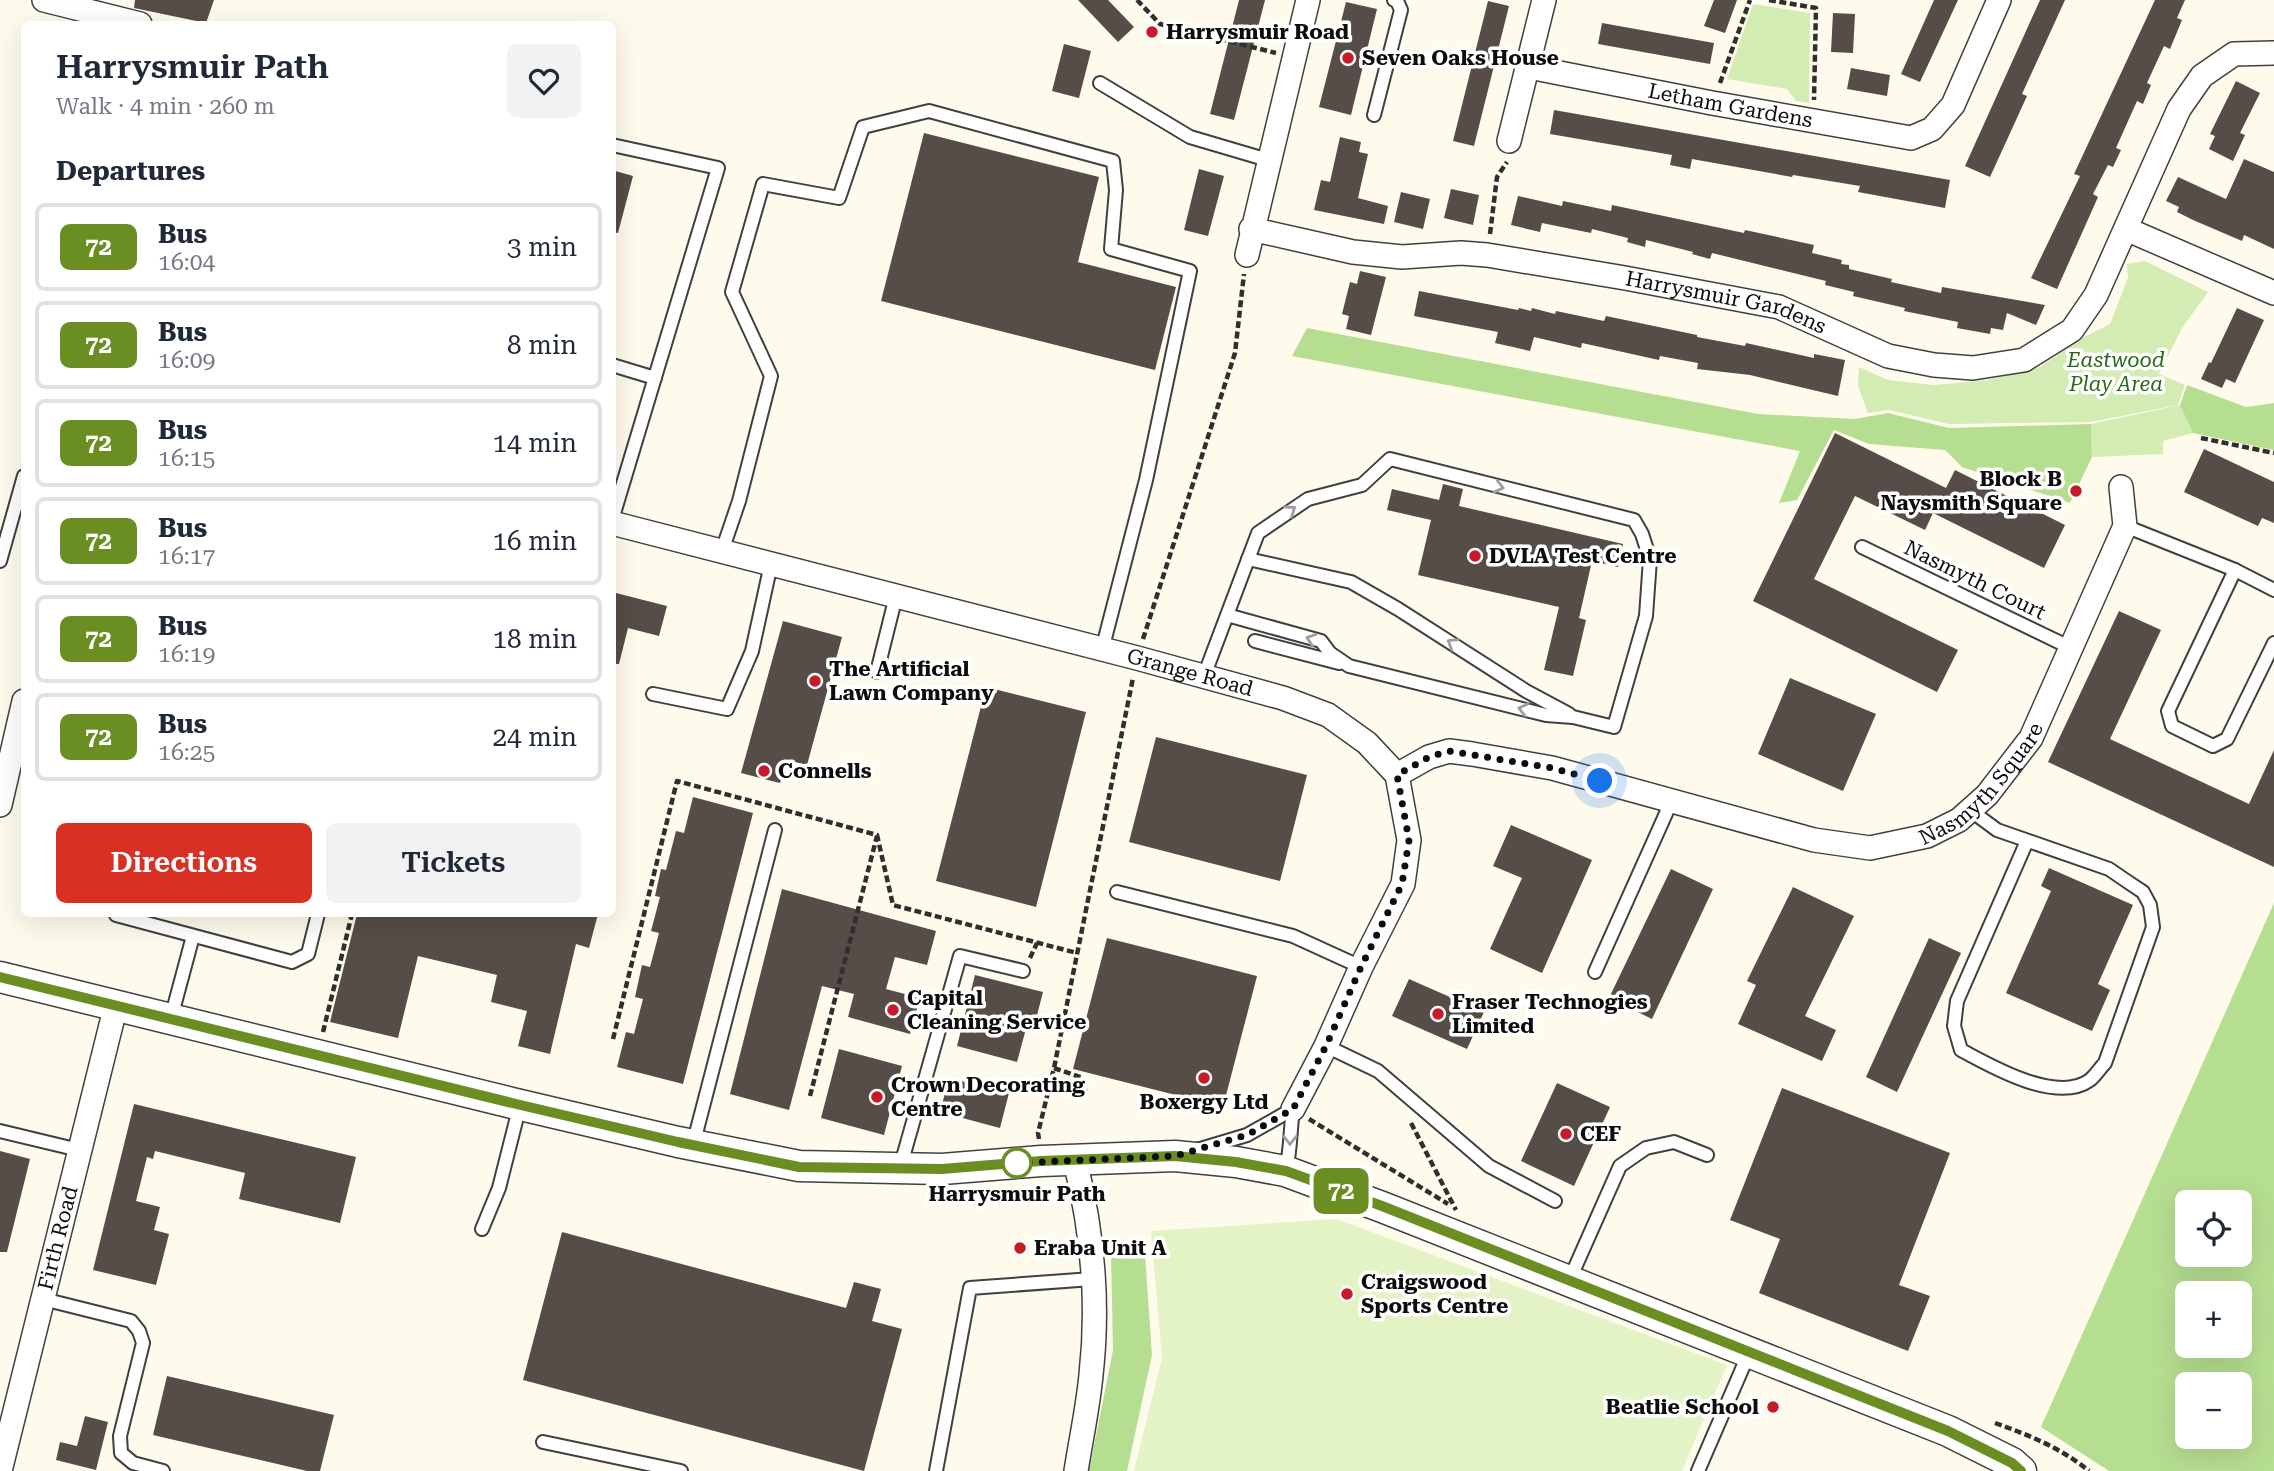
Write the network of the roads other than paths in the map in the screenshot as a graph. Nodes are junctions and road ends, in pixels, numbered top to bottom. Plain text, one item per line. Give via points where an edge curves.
1 (44, 0) edge
2 (1308, 0) edge
3 (1394, 0) edge
4 (1544, 0) edge
5 (1999, 0) edge
6 (128, 21) edge
7 (2274, 53) edge
8 (1529, 66) junction
9 (1100, 83) dead end
10 (1374, 115) dead end
11 (1509, 141) road end
12 (616, 146) edge
13 (1268, 160) junction
14 (1251, 229) junction
15 (2126, 229) junction
16 (1247, 255) road end
17 (2274, 293) edge
18 (616, 366) edge
19 (655, 378) junction
20 (21, 487) edge
21 (2121, 488) dead end
22 (616, 508) edge
23 (616, 522) edge
24 (2125, 526) junction
25 (1862, 547) dead end
26 (722, 551) junction
27 (1248, 559) junction
28 (0, 561) edge
29 (771, 564) junction
30 (2235, 570) junction
31 (2274, 590) edge
32 (896, 596) junction
33 (1227, 615) junction
34 (1255, 641) dead end
35 (2274, 643) edge
36 (2071, 648) junction
37 (1102, 650) junction
38 (1349, 666) junction
39 (877, 672) dead end
40 (1204, 677) junction
41 (653, 694) dead end
42 (1573, 717) junction
43 (21, 718) edge
44 (1397, 775) junction
45 (1672, 800) junction
46 (0, 805) edge
47 (1970, 810) junction
48 (775, 830) dead end
49 (2026, 841) junction
50 (1117, 892) dead end
51 (123, 917) edge
52 (317, 917) edge
53 (193, 936) junction
54 (1361, 967) junction
55 (1023, 971) dead end
56 (1595, 972) dead end
57 (0, 977) edge
58 (116, 1005) junction
59 (171, 1018) junction
60 (1326, 1046) junction
61 (520, 1104) junction
62 (1293, 1109) junction
63 (0, 1131) edge
64 (693, 1145) junction
65 (79, 1150) junction
66 (1707, 1155) dead end
67 (1175, 1156) junction
68 (1075, 1161) junction
69 (900, 1168) junction
70 (1286, 1171) junction
71 (1555, 1201) dead end
72 (482, 1228) dead end
73 (1092, 1279) junction
74 (1569, 1281) junction
75 (43, 1299) junction
76 (1749, 1353) junction
77 (7, 1417) edge
78 (542, 1442) dead end
79 (0, 1471) edge
80 (163, 1471) edge
81 (681, 1471) edge
82 (936, 1471) edge
83 (1076, 1471) edge
84 (1698, 1471) edge
85 (2021, 1471) edge

1 - 6 street
2 - 13 street
3 - 10 lane via 1401,10
4 - 8 street
5 - 8 street, Letham Gardens via 1953,105 1931,129 1911,138
7 - 15 street, Harrysmuir Gardens via 2234,54 2202,76 2179,109
8 - 11 street
9 - 13 lane via 1190,137
12 - 19 lane via 718,169
13 - 14 street
14 - 15 street, Harrysmuir Gardens via 1353,252 1402,257 1487,256 1779,307 1888,356 1973,368 2024,360 2072,330 2096,295
14 - 16 street
15 - 17 street
18 - 19 lane
19 - 22 lane
20 - 28 lane
21 - 24 street, Nasmyth Square
23 - 26 street, Grange Road
24 - 30 lane
24 - 36 street, Nasmyth Square
25 - 36 lane, Nasmyth Court
26 - 29 street, Grange Road
26 - 37 lane via 771,376 732,292 763,184 839,198 863,127 929,111 1113,160 1116,190 1111,249 1190,271 1146,480
27 - 33 lane
42 -> 27 lane via 1352,582
27 -> 42 lane via 1258,533 1308,499 1363,485 1390,459 1634,520 1650,559 1646,616 1614,727
29 - 32 street, Grange Road
29 - 41 lane via 752,651 727,709
30 - 31 lane
30 - 35 lane via 2168,711 2172,726 2213,746 2227,740
32 - 37 street, Grange Road
32 - 39 lane
38 -> 33 lane via 1321,641
33 - 40 lane
34 - 38 lane
36 - 47 street, Nasmyth Square via 2031,738
37 - 40 street, Grange Road
42 -> 38 lane via 1546,715
40 - 44 street, Grange Road via 1328,715 1367,743
43 - 46 street
44 - 45 street, Nasmyth Square via 1449,751 1552,768
44 - 54 street via 1409,840 1402,884
45 - 47 street, Nasmyth Square via 1814,840 1870,848 1927,836
45 - 56 lane
47 - 49 lane via 1997,830
48 - 64 lane
49 - 49 lane via 2109,869 2143,892 2152,916 2153,927 2105,1063 2089,1080 2067,1088 1994,1069 1961,1051 1954,1026 1956,1001
50 - 54 lane via 1293,936
51 - 53 lane
52 - 53 lane via 308,954 292,962
53 - 59 lane
54 - 60 street
55 - 69 lane via 960,956
57 - 58 street
58 - 59 street
58 - 65 street, Firth Road
59 - 61 street
60 - 62 street
60 - 71 lane via 1378,1071 1489,1166
61 - 64 street
61 - 72 lane via 499,1188
62 - 67 lane via 1247,1135
62 -> 70 lane
63 - 65 lane
64 - 69 street via 799,1167
65 - 75 street, Firth Road
66 - 74 lane via 1674,1142 1646,1147 1620,1166
67 - 68 street
67 - 70 street
68 - 69 street
68 - 73 street via 1085,1202
70 - 74 street
73 - 82 lane via 970,1288
73 - 83 street via 1091,1374
74 - 76 street
75 - 77 street, Firth Road
75 - 80 lane via 131,1321 139,1331 143,1343 120,1436 121,1453 133,1463
76 - 84 lane
76 - 85 street via 1948,1431
77 - 79 street, Firth Road
78 - 81 lane

